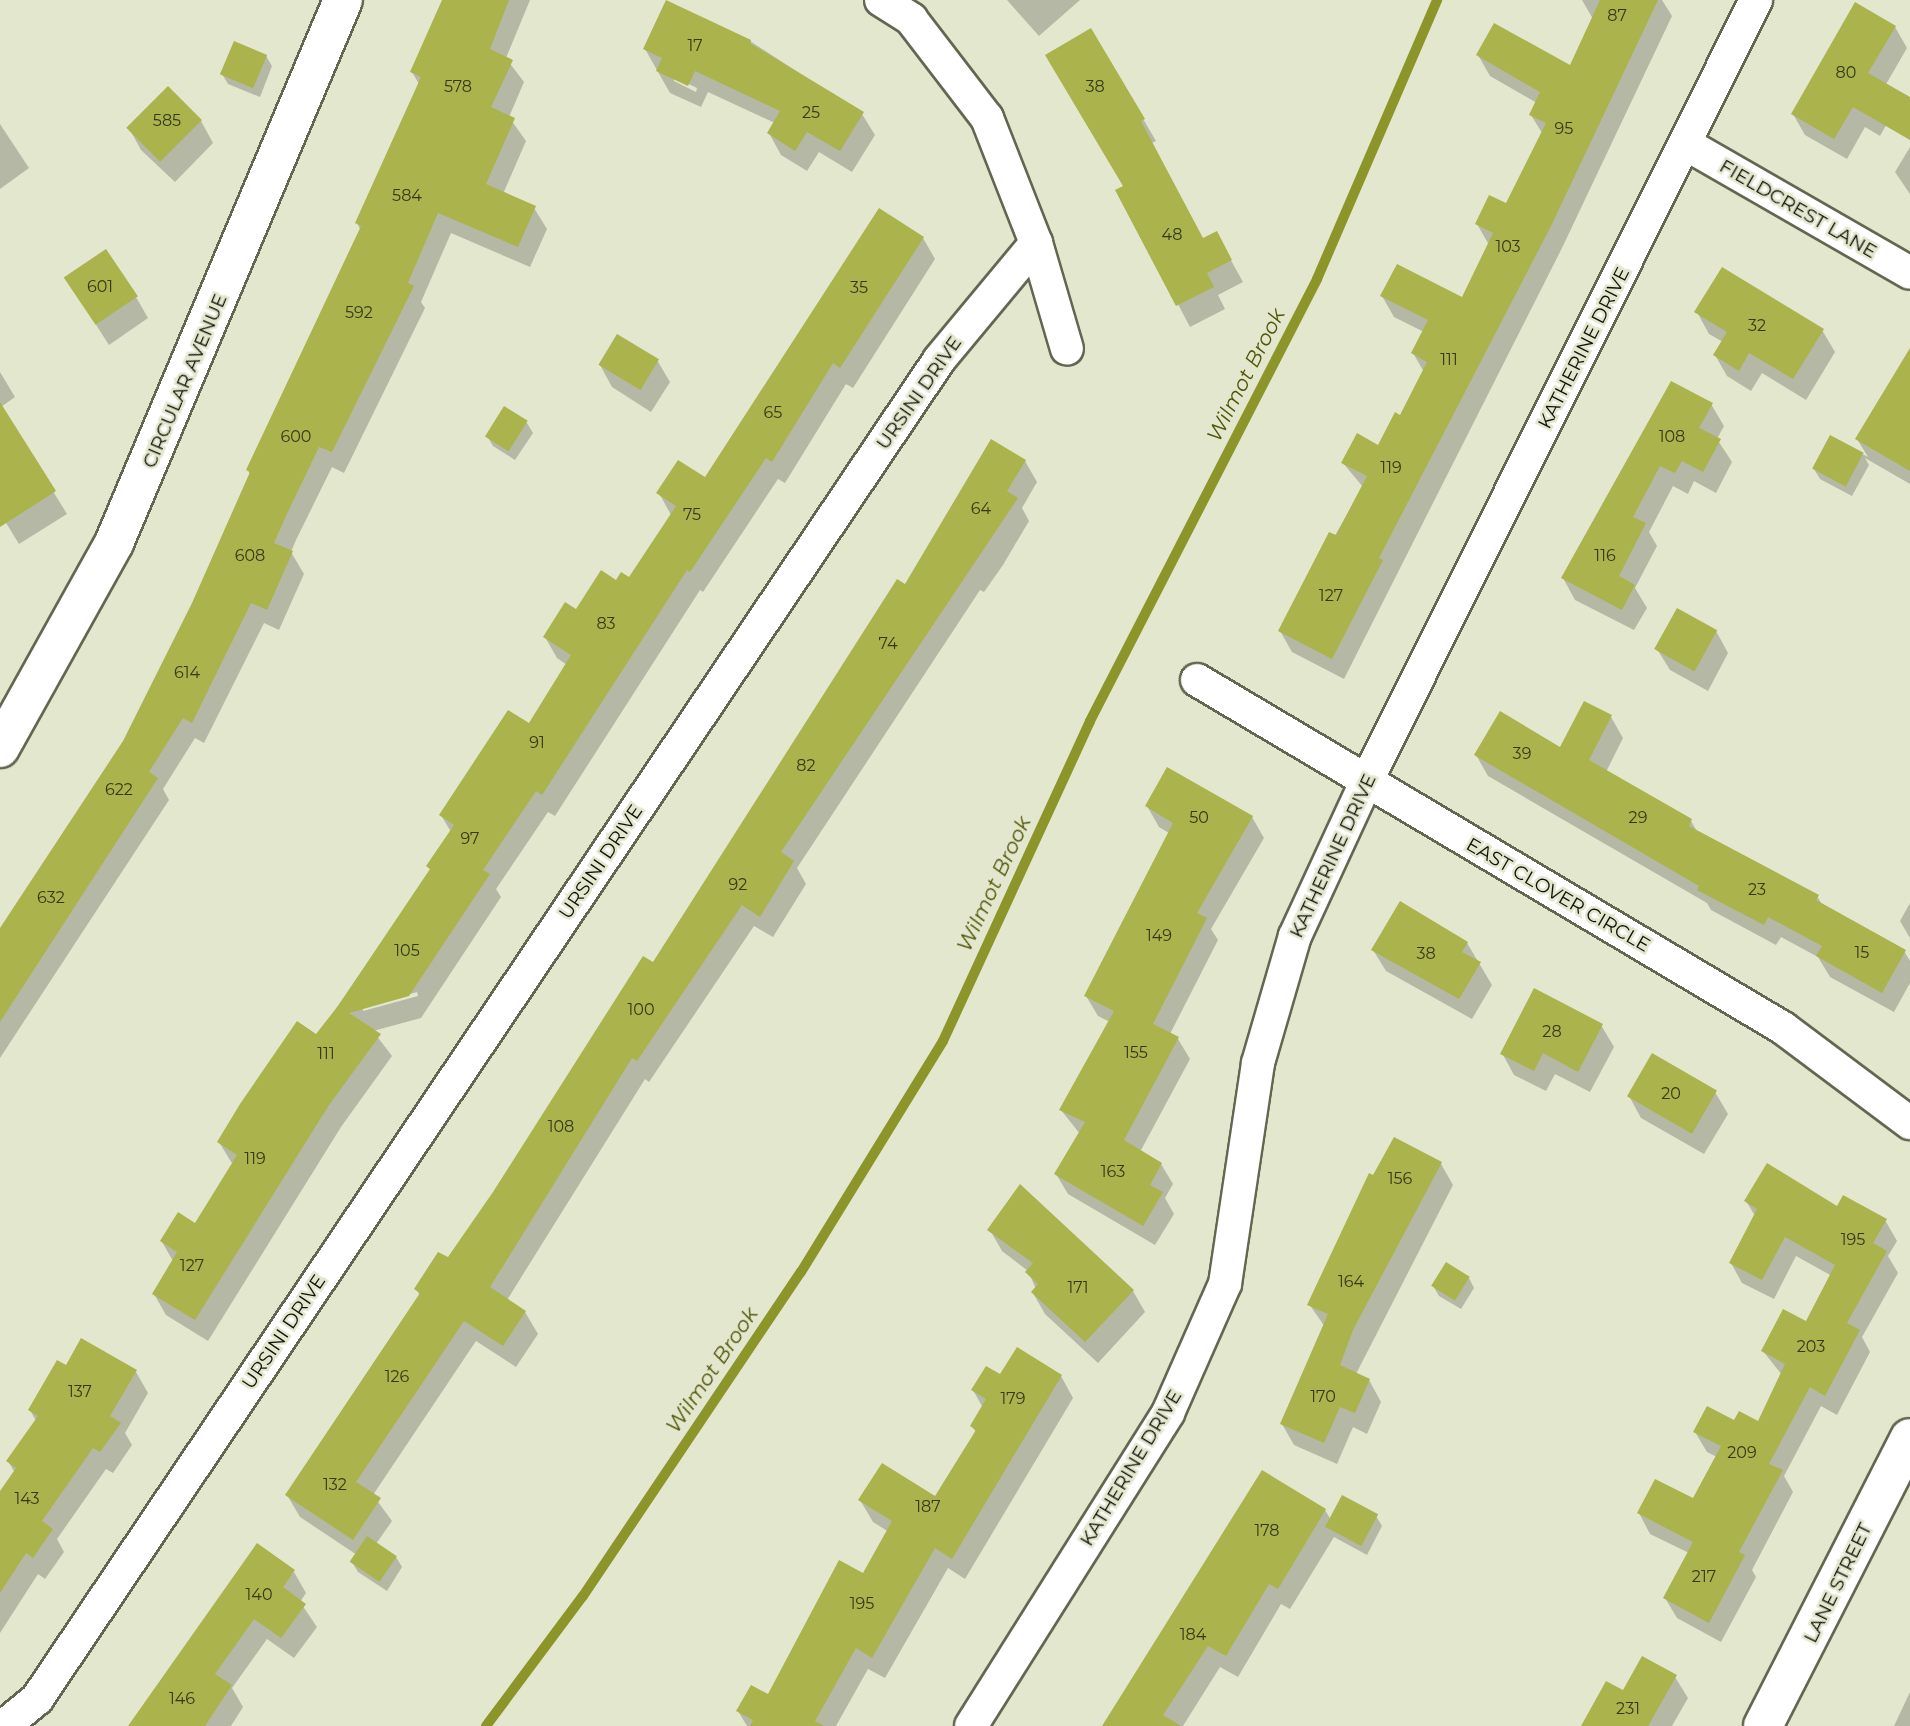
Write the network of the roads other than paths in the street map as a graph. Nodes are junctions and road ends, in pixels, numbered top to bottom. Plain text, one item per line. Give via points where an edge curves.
1 (343, 0) edge
2 (881, 0) edge
3 (1756, 0) edge
4 (1686, 144) junction
5 (1035, 243) junction
6 (1910, 273) edge
7 (1067, 349) dead end
8 (1197, 680) dead end
9 (0, 748) edge
10 (1366, 782) junction
11 (1910, 1124) edge
12 (1910, 1438) edge
13 (4, 1726) edge
14 (971, 1726) edge
15 (1763, 1726) edge

1 - 9 main road, CIRCULAR AVENUE via 114,542
2 - 5 street via 911,19 987,118
3 - 4 street, KATHERINE DRIVE
4 - 6 street, FIELDCREST LANE
4 - 10 street, KATHERINE DRIVE
5 - 7 street
5 - 13 street, URSINI DRIVE via 939,359 37,1699
8 - 10 street, EAST CLOVER CIRCLE
10 - 11 street, EAST CLOVER CIRCLE via 1783,1028
10 - 14 street, KATHERINE DRIVE via 1295,936 1258,1063 1225,1284 1168,1413
12 - 15 main road, LANE STREET

